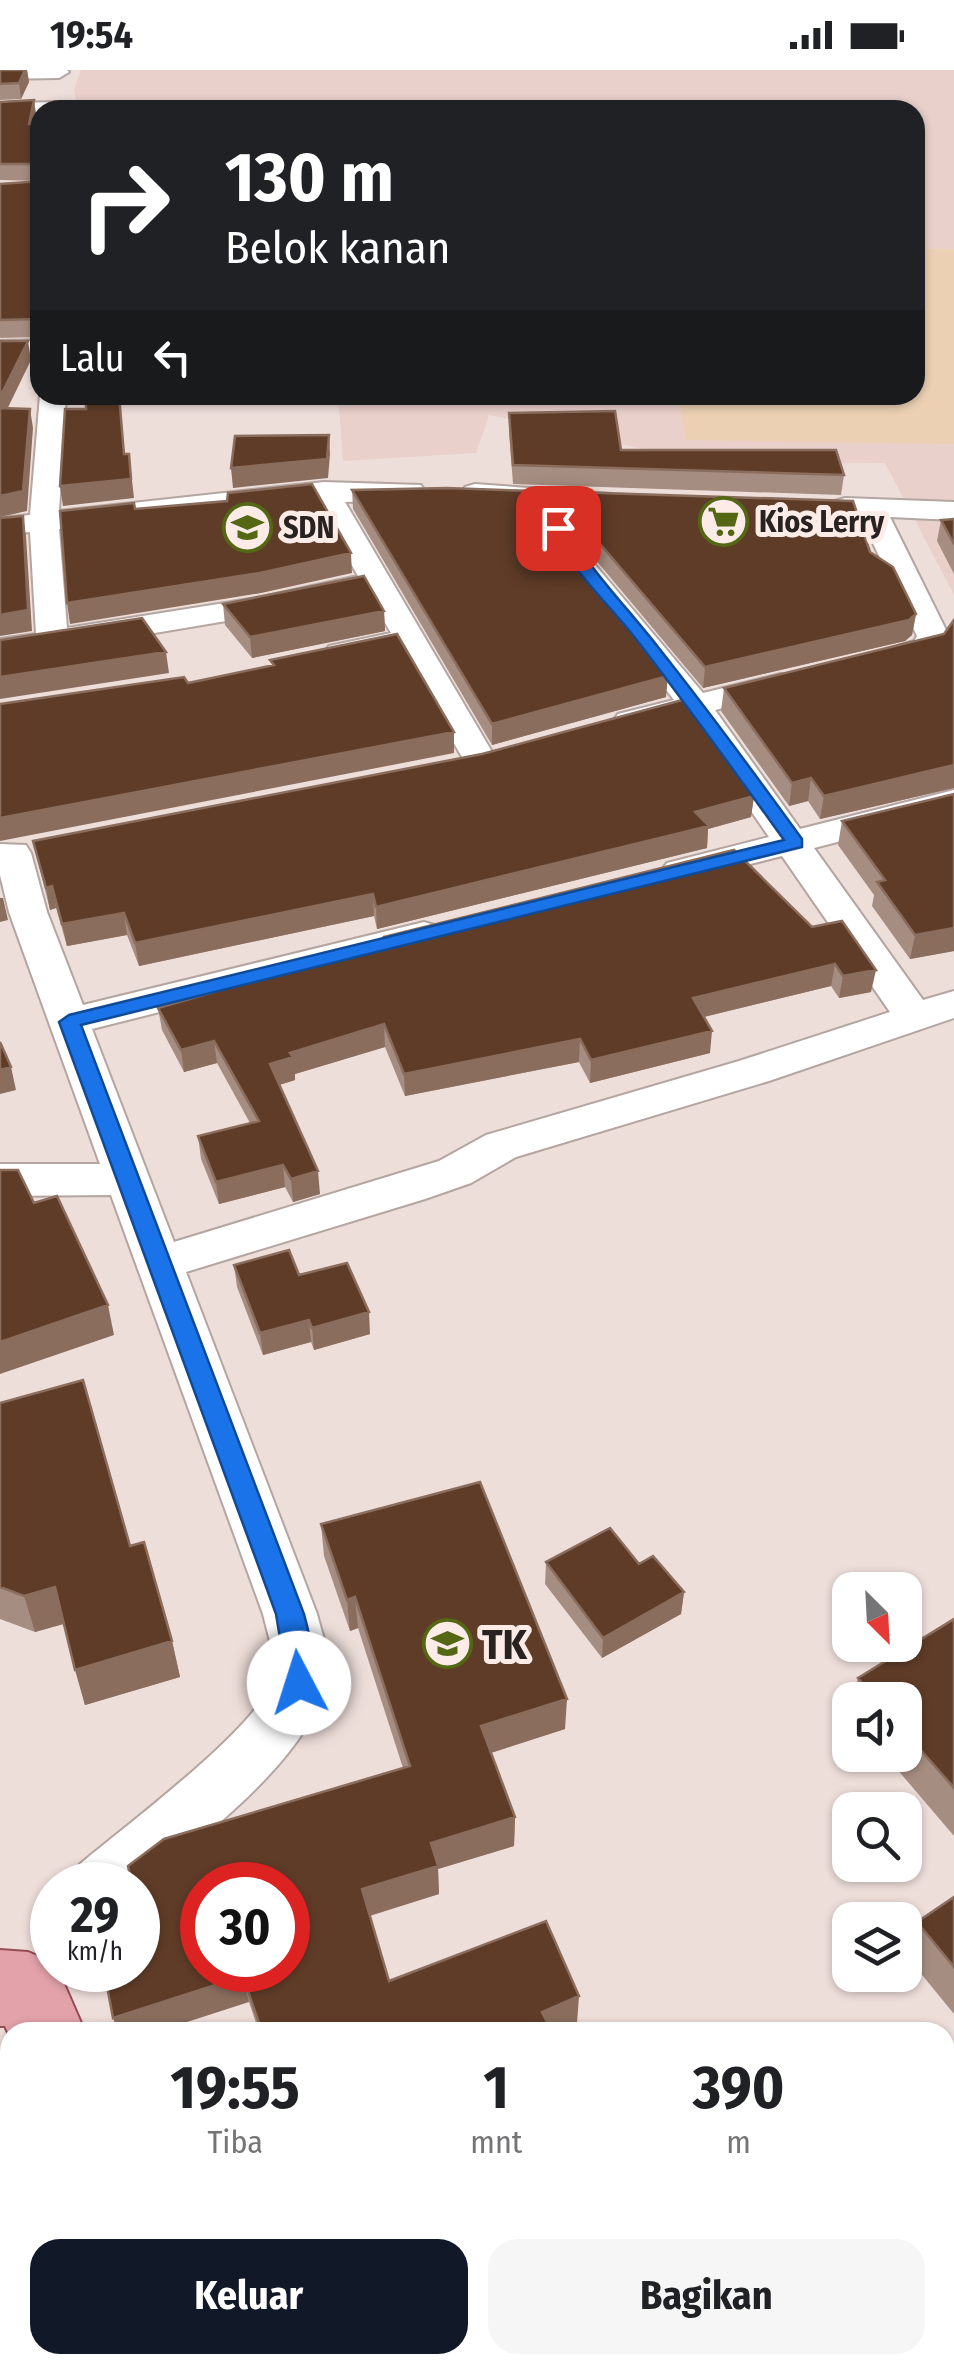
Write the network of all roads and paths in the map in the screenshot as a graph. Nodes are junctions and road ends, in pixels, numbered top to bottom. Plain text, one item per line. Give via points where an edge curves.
1 (58, 71) edge
2 (0, 73) edge
3 (63, 100) edge
4 (0, 109) edge
5 (30, 109) edge
6 (30, 348) edge
7 (0, 349) edge
8 (52, 405) edge
9 (324, 492) junction
10 (544, 499) junction
11 (668, 503) edge
12 (815, 506) edge
13 (870, 507) junction
14 (954, 511) edge
15 (44, 522) junction
16 (0, 527) edge
17 (376, 582) junction
18 (412, 639) junction
19 (52, 642) junction
20 (0, 649) edge
21 (316, 658) edge
22 (852, 668) edge
23 (817, 676) edge
24 (694, 704) junction
25 (596, 732) edge
26 (442, 770) edge
27 (954, 801) edge
28 (795, 843) junction
29 (21, 852) edge
30 (641, 881) edge
31 (468, 924) edge
32 (934, 1011) edge
33 (69, 1022) junction
34 (125, 1179) junction
35 (0, 1180) edge
36 (158, 1264) junction
37 (127, 1862) edge

1 - 2 street
1 - 3 street
4 - 5 street
6 - 7 street
8 - 15 street
9 - 10 street
9 - 15 street
9 - 17 street
10 - 11 street
10 - 24 street via 573,557
12 - 13 street
13 - 14 street
13 - 22 street via 933,641 918,652
15 - 16 street
15 - 19 street
17 - 18 street
17 - 19 street
18 - 21 street
18 - 26 street via 498,758
19 - 20 street
23 - 24 street
24 - 25 street
24 - 28 street
27 - 28 street
28 - 30 street
28 - 32 street
29 - 33 street via 28,912
31 - 33 street
32 - 36 street via 501,1146 424,1183
33 - 34 street
34 - 35 street
34 - 36 street
36 - 37 street via 290,1614 299,1683 282,1717 250,1755

